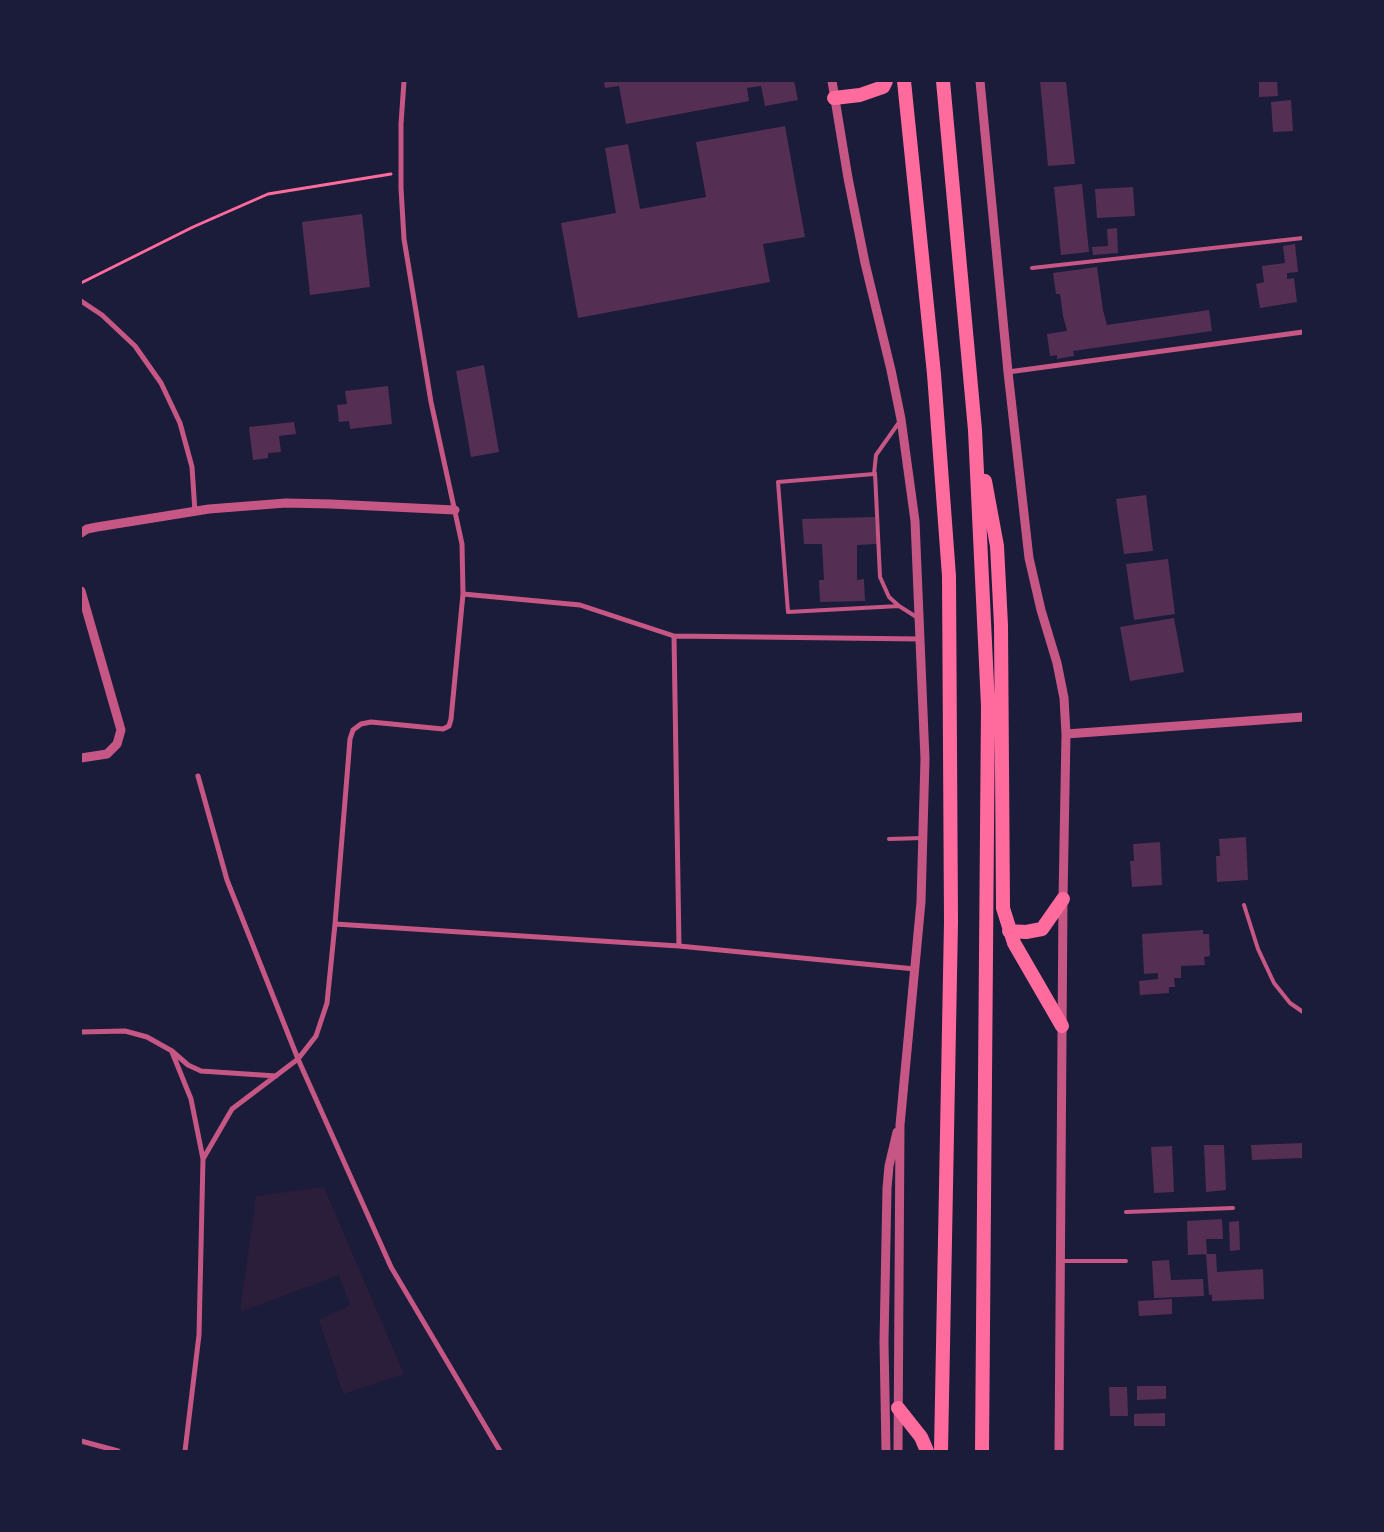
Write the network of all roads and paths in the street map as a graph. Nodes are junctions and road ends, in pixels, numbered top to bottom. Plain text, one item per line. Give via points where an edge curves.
1 (404, 81) edge
2 (832, 81) edge
3 (886, 81) edge
4 (904, 81) edge
5 (943, 81) edge
6 (980, 81) edge
7 (834, 98) junction
8 (401, 172) junction
9 (1303, 238) edge
10 (1032, 268) dead end
11 (81, 283) edge
12 (81, 301) edge
13 (1303, 332) edge
14 (1008, 372) junction
15 (901, 419) junction
16 (975, 430) junction
17 (875, 468) junction
18 (454, 510) junction
19 (195, 512) junction
20 (81, 533) edge
21 (81, 591) edge
22 (463, 594) junction
23 (899, 606) junction
24 (920, 619) junction
25 (674, 636) junction
26 (920, 639) junction
27 (1303, 717) edge
28 (1066, 734) junction
29 (81, 758) edge
30 (198, 776) dead end
31 (923, 838) junction
32 (889, 839) dead end
33 (1063, 899) junction
34 (1244, 905) dead end
35 (335, 924) junction
36 (1009, 931) junction
37 (679, 946) junction
38 (915, 969) junction
39 (1303, 1012) edge
40 (1062, 1026) junction
41 (81, 1032) edge
42 (172, 1051) junction
43 (298, 1059) junction
44 (276, 1076) junction
45 (900, 1125) junction
46 (204, 1159) junction
47 (1233, 1208) dead end
48 (1126, 1212) dead end
49 (1061, 1261) junction
50 (1126, 1262) dead end
51 (884, 1342) junction
52 (898, 1408) junction
53 (81, 1442) edge
54 (118, 1451) edge
55 (185, 1451) edge
56 (500, 1451) edge
57 (886, 1451) edge
58 (898, 1451) edge
59 (927, 1451) edge
60 (941, 1451) edge
61 (982, 1451) edge
62 (1059, 1451) edge

1 - 8 street
2 - 7 street
3 - 7 highway via 883,88
4 - 60 highway via 934,374 949,576 951,922
5 - 16 highway
6 - 14 street
7 - 15 street via 865,263
8 - 11 path via 268,194 192,227
8 - 18 street via 406,249 431,402
9 - 10 lane
12 - 19 street via 102,315 135,346 161,382 180,423 190,458
13 - 14 street
14 - 28 street via 1029,558 1057,663 1064,698
15 - 17 lane via 876,455
15 - 24 street via 915,521
16 - 36 highway via 997,546 1003,908
16 - 61 highway via 988,706
17 - 23 lane via 880,577 889,597
17 - 23 lane via 874,474 778,482 788,612
18 - 19 street via 286,503
18 - 22 street via 462,544
19 - 20 street via 97,527
21 - 29 street via 121,730 118,744 107,754
22 - 25 street via 580,605
22 - 35 street via 449,726 443,730 371,722 353,730
23 - 24 lane
24 - 26 street
25 - 26 street
25 - 37 street
26 - 31 street via 925,759
27 - 28 street
28 - 33 street
30 - 43 street via 227,880
31 - 32 lane
31 - 38 street
33 - 36 highway via 1042,929
33 - 40 street
34 - 39 lane via 1258,949 1274,983 1290,1003
35 - 37 street
35 - 43 street via 327,1003 316,1036
36 - 40 highway
37 - 38 street
38 - 45 street
40 - 49 street
41 - 42 street via 125,1031 147,1037
42 - 44 street via 201,1071
42 - 46 street via 191,1099
43 - 44 street
43 - 56 street via 391,1267
44 - 46 street via 232,1109
45 - 51 street via 887,1183
45 - 52 street
46 - 55 street via 199,1335
47 - 48 lane
49 - 50 lane
49 - 62 street
51 - 52 street via 890,1385
51 - 57 street
52 - 58 street
52 - 59 highway via 921,1437
53 - 54 street

